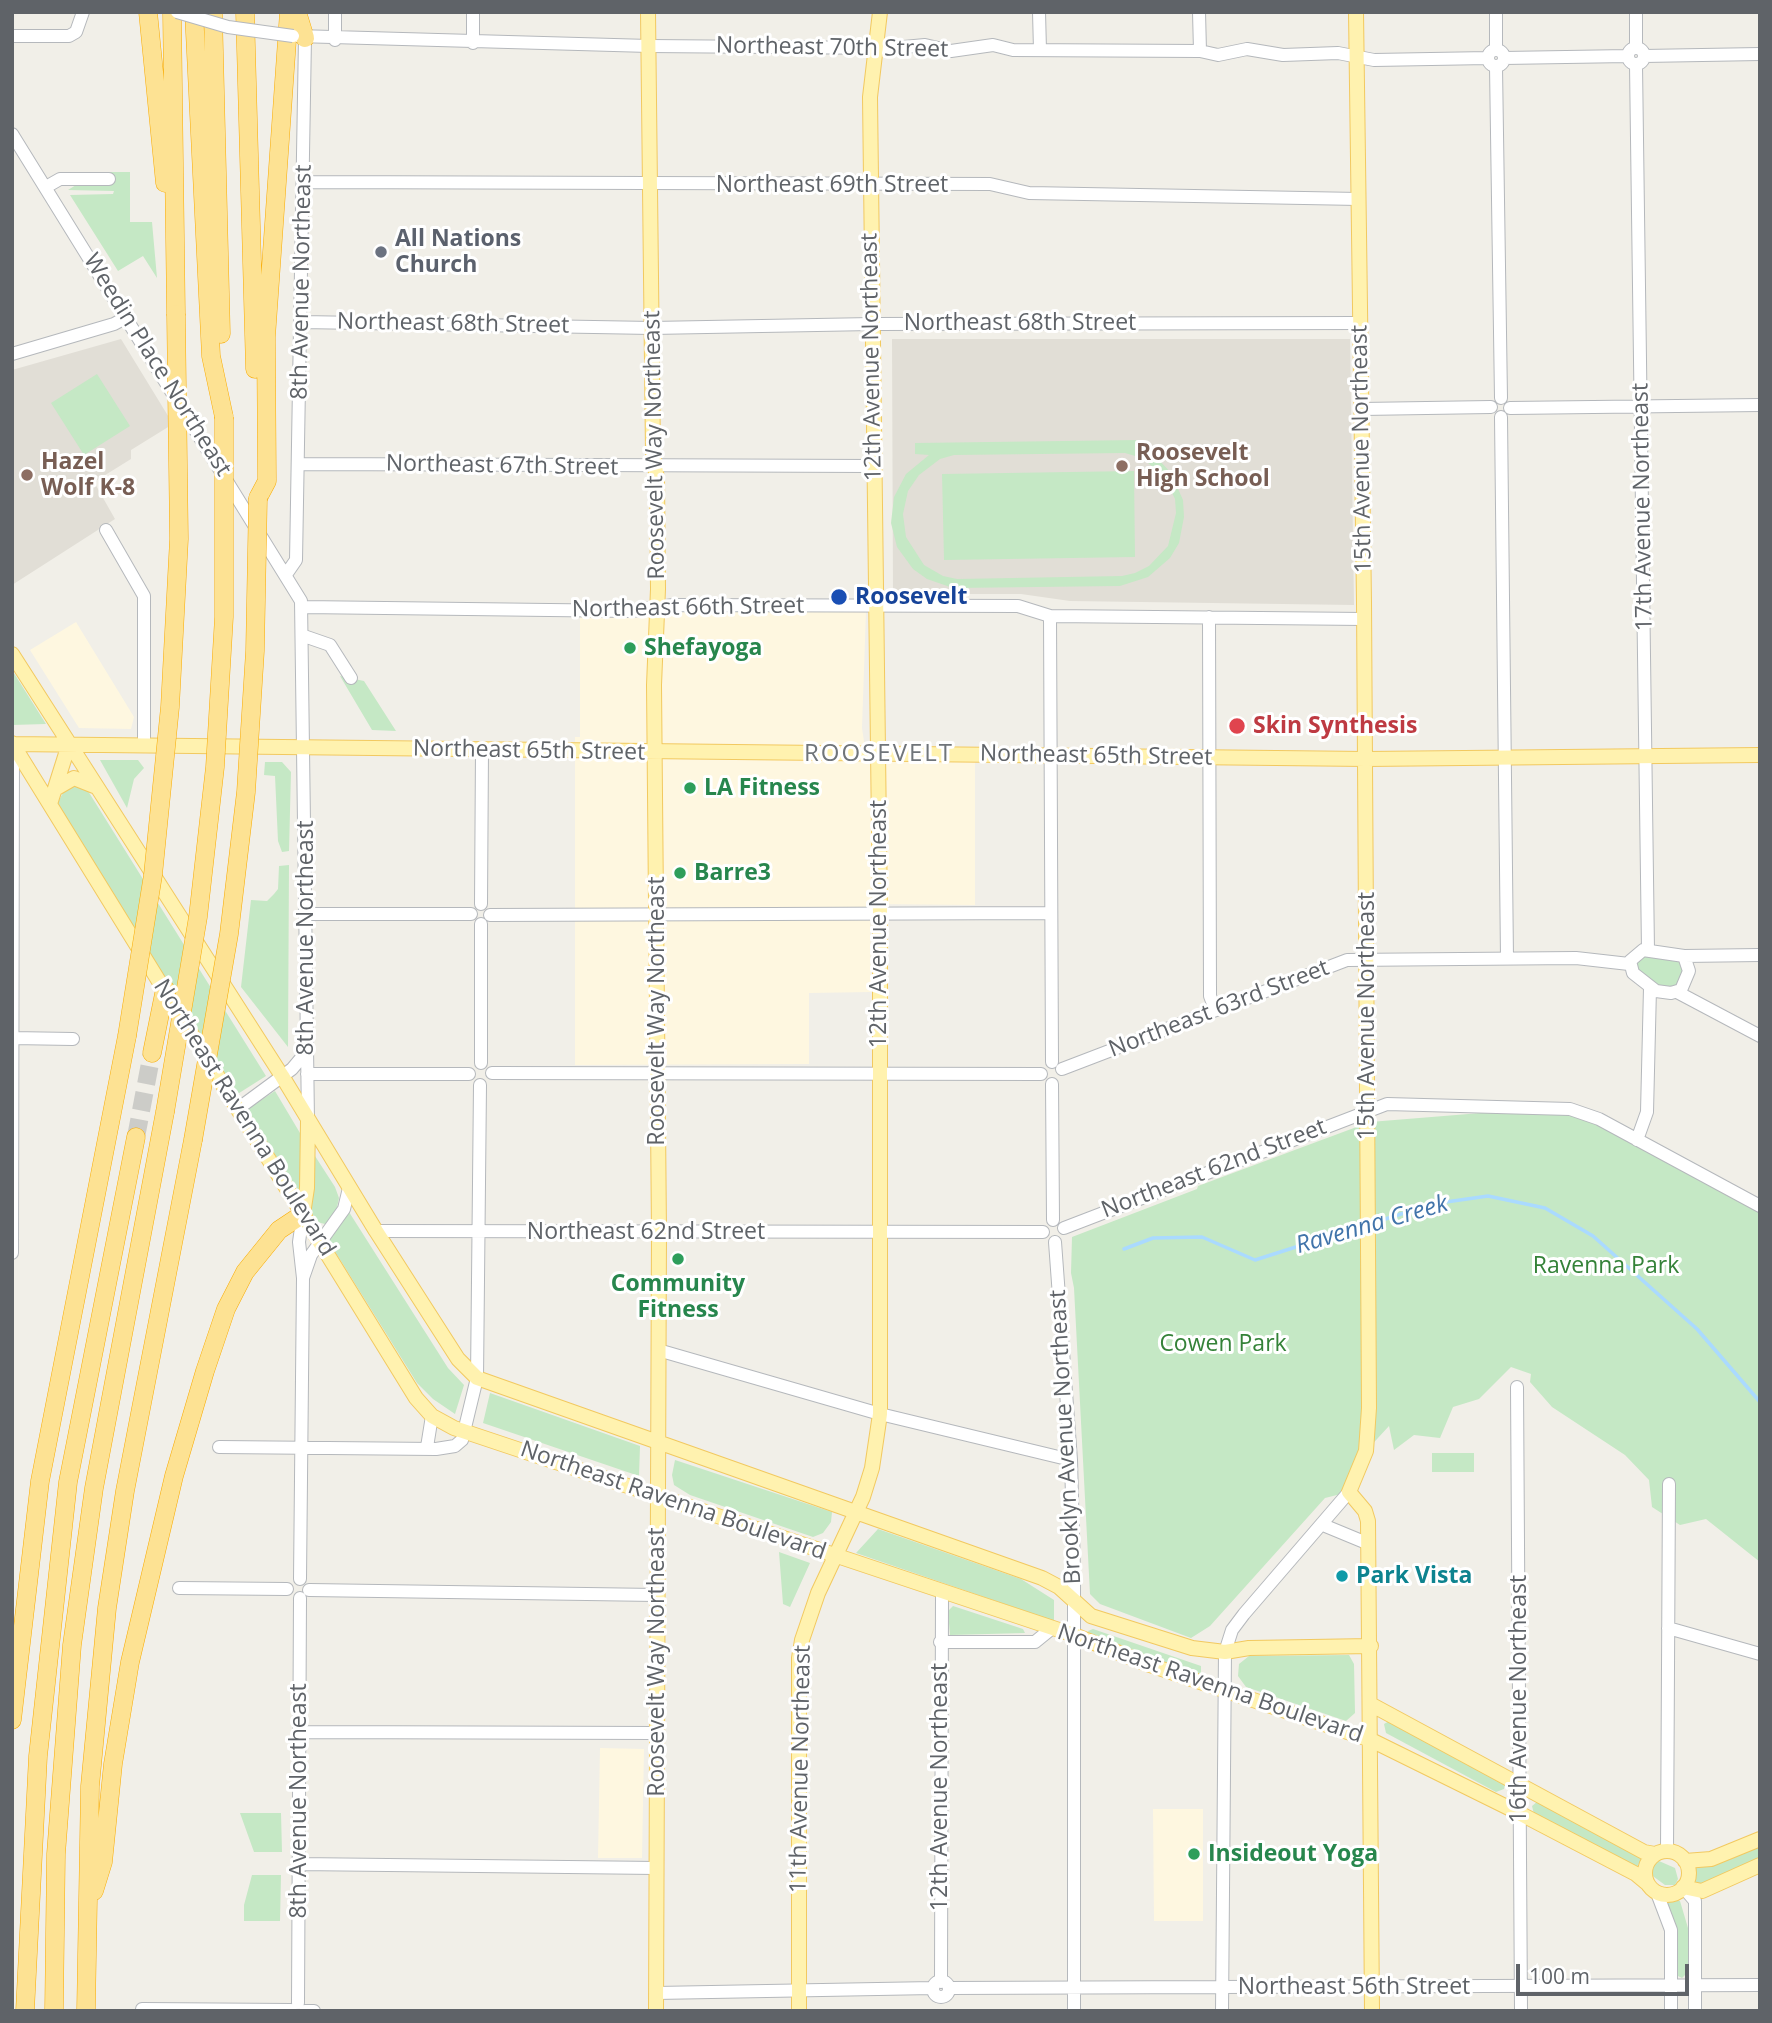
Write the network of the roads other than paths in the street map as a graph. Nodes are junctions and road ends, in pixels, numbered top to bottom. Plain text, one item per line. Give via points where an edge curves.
1 (83, 12) edge
2 (148, 12) edge
3 (174, 12) edge
4 (194, 12) edge
5 (213, 12) edge
6 (244, 12) edge
7 (335, 12) edge
8 (473, 12) edge
9 (648, 12) edge
10 (880, 12) edge
11 (1040, 12) edge
12 (1199, 12) edge
13 (1356, 12) edge
14 (1496, 12) edge
15 (1636, 12) edge
16 (296, 26) edge
17 (12, 36) edge
18 (335, 40) junction
19 (473, 43) junction
20 (649, 46) junction
21 (876, 48) junction
22 (1040, 50) junction
23 (1200, 51) junction
24 (1760, 54) edge
25 (1357, 55) junction
26 (1636, 56) junction
27 (1496, 58) junction
28 (12, 134) edge
29 (109, 179) dead end
30 (304, 182) junction
31 (871, 185) junction
32 (652, 186) junction
33 (46, 187) junction
34 (1359, 199) junction
35 (175, 290) junction
36 (127, 317) junction
37 (302, 322) junction
38 (1360, 323) junction
39 (872, 324) junction
40 (652, 328) junction
41 (12, 354) edge
42 (1496, 402) junction
43 (1760, 405) edge
44 (1641, 406) junction
45 (1362, 409) junction
46 (1506, 412) junction
47 (224, 417) junction
48 (262, 434) junction
49 (299, 464) junction
50 (873, 466) junction
51 (655, 467) junction
52 (297, 527) junction
53 (106, 530) dead end
54 (274, 553) junction
55 (287, 573) junction
56 (301, 602) junction
57 (875, 606) junction
58 (656, 608) junction
59 (1050, 617) junction
60 (1209, 617) junction
61 (1365, 619) junction
62 (304, 636) junction
63 (12, 654) edge
64 (351, 678) dead end
65 (12, 744) edge
66 (68, 744) junction
67 (144, 744) junction
68 (304, 748) junction
69 (482, 750) junction
70 (655, 752) junction
71 (877, 753) junction
72 (1051, 755) junction
73 (1760, 755) edge
74 (1209, 757) junction
75 (1647, 757) junction
76 (1507, 758) junction
77 (1366, 759) junction
78 (95, 787) junction
79 (55, 789) junction
80 (50, 804) junction
81 (481, 904) junction
82 (1051, 913) junction
83 (306, 914) junction
84 (880, 914) junction
85 (471, 915) junction
86 (656, 915) junction
87 (486, 919) junction
88 (1648, 950) junction
89 (1760, 955) edge
90 (1684, 956) junction
91 (1507, 958) junction
92 (1367, 960) junction
93 (1629, 964) junction
94 (1650, 988) junction
95 (165, 989) junction
96 (1677, 992) junction
97 (1215, 1009) junction
98 (1760, 1036) edge
99 (13, 1038) edge
100 (73, 1039) dead end
101 (307, 1051) junction
102 (152, 1053) tunnel mouth
103 (481, 1063) junction
104 (1057, 1066) junction
105 (492, 1073) junction
106 (307, 1074) junction
107 (469, 1074) junction
108 (880, 1074) junction
109 (1041, 1074) junction
110 (657, 1075) junction
111 (282, 1076) junction
112 (1052, 1084) junction
113 (480, 1085) junction
114 (239, 1108) junction
115 (1367, 1110) junction
116 (308, 1121) junction
117 (136, 1137) tunnel mouth
118 (1637, 1140) junction
119 (349, 1188) junction
120 (1760, 1206) edge
121 (303, 1214) junction
122 (1053, 1220) junction
123 (1064, 1228) junction
124 (376, 1231) junction
125 (480, 1231) junction
126 (659, 1232) junction
127 (880, 1232) junction
128 (1043, 1232) junction
129 (1055, 1242) junction
130 (321, 1244) junction
131 (12, 1254) edge
132 (303, 1278) junction
133 (658, 1350) junction
134 (477, 1378) junction
135 (1517, 1387) dead end
136 (880, 1414) junction
137 (432, 1416) junction
138 (465, 1431) junction
139 (657, 1441) junction
140 (219, 1447) dead end
141 (302, 1447) junction
142 (427, 1447) junction
143 (1070, 1460) junction
144 (1669, 1484) dead end
145 (1349, 1492) junction
146 (657, 1495) junction
147 (858, 1511) junction
148 (1323, 1525) junction
149 (847, 1537) joint
150 (1368, 1544) junction
151 (837, 1557) junction
152 (300, 1579) junction
153 (179, 1588) dead end
154 (287, 1589) junction
155 (942, 1592) junction
156 (304, 1594) junction
157 (656, 1595) junction
158 (1075, 1601) junction
159 (1668, 1628) junction
160 (1051, 1629) junction
161 (1074, 1635) junction
162 (940, 1642) junction
163 (1371, 1646) junction
164 (1225, 1652) junction
165 (1760, 1654) edge
166 (1223, 1690) junction
167 (1372, 1705) junction
168 (12, 1720) edge
169 (300, 1732) junction
170 (656, 1733) junction
171 (1371, 1740) junction
172 (1519, 1783) junction
173 (1521, 1814) junction
174 (1760, 1839) edge
175 (1661, 1853) junction
176 (1685, 1861) junction
177 (298, 1864) junction
178 (1760, 1865) edge
179 (657, 1868) junction
180 (1683, 1887) junction
181 (1652, 1888) junction
182 (1698, 1896) junction
183 (87, 1914) junction
184 (30, 1972) junction
185 (1671, 1985) junction
186 (1695, 1985) junction
187 (1760, 1985) edge
188 (1521, 1986) junction
189 (1222, 1987) junction
190 (1372, 1987) junction
191 (1074, 1988) junction
192 (941, 1989) junction
193 (799, 1990) junction
194 (656, 1993) junction
195 (142, 2009) edge
196 (298, 2009) edge
197 (25, 2011) edge
198 (33, 2011) edge
199 (54, 2011) edge
200 (86, 2011) edge
201 (314, 2011) edge
202 (656, 2011) edge
203 (799, 2011) edge
204 (941, 2011) edge
205 (1074, 2011) edge
206 (1223, 2011) edge
207 (1372, 2011) edge
208 (1521, 2011) edge
209 (1671, 2011) edge
210 (1695, 2011) edge

1 - 17 street via 76,32 69,36
2 - 35 highway
3 - 16 street, Northeast 70th Street, bridge via 228,27
3 - 35 highway
4 - 47 highway via 211,356
5 - 47 highway
6 - 48 highway
7 - 18 street
8 - 19 street
9 - 20 main road, Roosevelt Way Northeast
10 - 21 main road, 12th Avenue Northeast
11 - 22 street
12 - 23 street
13 - 25 main road, 15th Avenue Northeast
14 - 27 street
15 - 26 street, 17th Avenue Northeast
16 - 18 street, Northeast 70th Street
16 - 30 street, 8th Avenue Northeast
16 - 48 highway via 266,337
18 - 19 street, Northeast 70th Street
19 - 20 street, Northeast 70th Street
20 - 21 street, Northeast 70th Street
20 - 32 main road, Roosevelt Way Northeast
21 - 22 street, Northeast 70th Street via 925,45 951,51 993,45
21 - 31 main road, 12th Avenue Northeast via 870,97
22 - 23 street, Northeast 70th Street
23 - 25 street, Northeast 70th Street via 1218,55 1247,48 1283,55
24 - 26 street, Northeast 70th Street
25 - 27 street, Northeast 70th Street via 1374,60
25 - 34 main road, 15th Avenue Northeast
26 - 27 street, Northeast 70th Street
26 - 44 street, 17th Avenue Northeast
27 - 42 street
28 - 33 street, Weedin Place Northeast
29 - 33 street via 60,179
30 - 32 street, Northeast 69th Street
30 - 37 street, 8th Avenue Northeast
31 - 32 street, Northeast 69th Street
31 - 34 street, Northeast 69th Street via 990,184 1029,193
31 - 39 main road, 12th Avenue Northeast
32 - 40 main road, Roosevelt Way Northeast
33 - 36 street, Weedin Place Northeast
34 - 38 main road, 15th Avenue Northeast
35 - 168 highway, bridge via 179,483 171,696 153,875 127,1036 40,1481
36 - 41 street
36 - 54 street, Weedin Place Northeast
37 - 40 street, Northeast 68th Street
37 - 49 street, 8th Avenue Northeast
38 - 39 street, Northeast 68th Street
38 - 45 main road, 15th Avenue Northeast
39 - 40 street, Northeast 68th Street
39 - 50 main road, 12th Avenue Northeast
40 - 51 main road, Roosevelt Way Northeast
42 - 45 street
42 - 46 street via 1493,414
43 - 44 street
44 - 46 street
44 - 75 street, 17th Avenue Northeast
45 - 61 main road, 15th Avenue Northeast
46 - 76 street
47 - 199 highway, bridge via 224,617 214,779 193,954 94,1488 74,1632 59,1799
48 - 183 highway, bridge via 246,792 229,934 108,1597 93,1738
49 - 51 street, Northeast 67th Street
49 - 52 street, 8th Avenue Northeast
50 - 51 street, Northeast 67th Street
50 - 57 main road, 12th Avenue Northeast
51 - 58 main road, Roosevelt Way Northeast
52 - 54 street via 290,542
52 - 55 street, 8th Avenue Northeast via 296,564
53 - 67 street via 144,596
54 - 55 street, Weedin Place Northeast
55 - 56 street, Weedin Place Northeast
56 - 58 street, Northeast 66th Street
56 - 62 street, 8th Avenue Northeast
57 - 58 street, Northeast 66th Street
57 - 59 street, Northeast 66th Street via 1018,606
57 - 71 main road, 12th Avenue Northeast
58 - 70 main road, Roosevelt Way Northeast
59 - 60 street, Northeast 66th Street
59 - 72 street
60 - 61 street, Northeast 66th Street
60 - 74 street
61 - 77 main road, 15th Avenue Northeast
62 - 64 street via 330,645
62 - 68 street, 8th Avenue Northeast
63 - 66 main road, Northeast Ravenna Boulevard
65 - 66 main road, Northeast 65th Street
65 - 80 main road, Northeast Ravenna Boulevard
65 - 99 street
66 - 67 main road, Northeast 65th Street
66 - 78 main road, Northeast Ravenna Boulevard
66 - 79 main road
67 - 68 main road, Northeast 65th Street
68 - 69 main road, Northeast 65th Street
68 - 83 street, 8th Avenue Northeast
69 - 70 main road, Northeast 65th Street
69 - 81 street
70 - 71 main road, Northeast 65th Street
70 - 86 main road, Roosevelt Way Northeast
71 - 72 main road, Northeast 65th Street
71 - 84 main road, 12th Avenue Northeast
72 - 74 main road, Northeast 65th Street
72 - 82 street
73 - 75 main road, Northeast 65th Street
74 - 77 main road, Northeast 65th Street
74 - 97 street via 1210,996
75 - 76 main road, Northeast 65th Street
75 - 88 street, 17th Avenue Northeast
76 - 77 main road, Northeast 65th Street
76 - 91 street
77 - 92 main road, 15th Avenue Northeast
78 - 79 main road via 74,778
78 - 111 main road, Northeast Ravenna Boulevard
79 - 80 main road
80 - 95 main road, Northeast Ravenna Boulevard
81 - 85 street
81 - 87 street via 488,908
82 - 84 street
82 - 104 street
83 - 85 street
83 - 101 street, 8th Avenue Northeast
84 - 86 street
84 - 108 main road, 12th Avenue Northeast
85 - 87 street via 474,922
86 - 87 street
86 - 110 main road, Roosevelt Way Northeast
87 - 103 street
88 - 90 street
88 - 93 street via 1635,954
89 - 90 street
90 - 96 street via 1689,971
91 - 92 street, Northeast 63rd Street
91 - 93 street, Northeast 63rd Street
92 - 97 street, Northeast 63rd Street via 1347,960
92 - 115 main road, 15th Avenue Northeast
93 - 94 street
94 - 96 street
94 - 118 street via 1647,1112
95 - 102 highway
95 - 114 main road, Northeast Ravenna Boulevard
96 - 98 street
97 - 104 street, Northeast 63rd Street
99 - 100 street
99 - 131 street
101 - 106 street, 8th Avenue Northeast
101 - 111 street
103 - 105 street
103 - 107 street via 473,1065
104 - 109 street via 1044,1065
104 - 112 street via 1061,1080
105 - 110 street
105 - 113 street via 487,1083
106 - 107 street
106 - 116 street, 8th Avenue Northeast
107 - 113 street
108 - 109 street
108 - 110 street
108 - 127 main road, 12th Avenue Northeast
109 - 112 street via 1044,1082
110 - 126 main road, Roosevelt Way Northeast
111 - 114 street
111 - 116 main road, Northeast Ravenna Boulevard
112 - 122 street
113 - 125 street
114 - 121 main road, Northeast Ravenna Boulevard
115 - 118 street, Northeast 62nd Street via 1387,1104 1558,1107 1585,1113
115 - 123 street, Northeast 62nd Street
115 - 145 main road, 15th Avenue Northeast via 1369,1408 1366,1451
116 - 119 main road, Northeast Ravenna Boulevard
116 - 121 main road, 8th Avenue Northeast
117 - 184 highway via 68,1482 38,1756
118 - 120 street, Northeast 62nd Street
119 - 124 main road, Northeast Ravenna Boulevard
119 - 130 street, 8th Avenue Northeast via 344,1209
121 - 130 main road, Northeast Ravenna Boulevard
121 - 132 street, 8th Avenue Northeast via 299,1242
121 - 183 highway via 279,1230 245,1272 226,1309 205,1371 174,1476 130,1662 103,1862
122 - 123 street
122 - 128 street via 1045,1224
123 - 129 street via 1063,1237
124 - 125 street, Northeast 62nd Street
124 - 134 main road, Northeast Ravenna Boulevard via 458,1359
125 - 126 street, Northeast 62nd Street
125 - 134 street
126 - 127 street, Northeast 62nd Street
126 - 133 main road, Roosevelt Way Northeast
127 - 128 street, Northeast 62nd Street
127 - 136 main road, 12th Avenue Northeast
128 - 129 street
129 - 143 street, Brooklyn Avenue Northeast
130 - 132 street, 8th Avenue Northeast via 311,1255
130 - 137 main road, Northeast Ravenna Boulevard via 416,1398
132 - 141 street, 8th Avenue Northeast
133 - 136 street
133 - 139 main road, Roosevelt Way Northeast
134 - 138 street
134 - 139 main road, Northeast Ravenna Boulevard
135 - 172 street, 16th Avenue Northeast
136 - 143 street
136 - 147 main road, 12th Avenue Northeast via 872,1468
137 - 138 main road, Northeast Ravenna Boulevard
137 - 142 street
138 - 142 street via 455,1446
138 - 146 main road, Northeast Ravenna Boulevard
139 - 146 main road, Roosevelt Way Northeast
139 - 147 main road, Northeast Ravenna Boulevard
140 - 141 street
141 - 142 street
141 - 152 street, 8th Avenue Northeast
143 - 158 street, Brooklyn Avenue Northeast
144 - 159 street
145 - 148 street
145 - 150 main road via 1365,1511
146 - 151 main road, Northeast Ravenna Boulevard
146 - 157 main road, Roosevelt Way Northeast
147 - 149 main road, 12th Avenue Northeast
147 - 158 main road, Northeast Ravenna Boulevard via 1042,1578
148 - 150 street
148 - 164 street via 1244,1614 1232,1630
149 - 151 main road, 11th Avenue Northeast
150 - 163 main road
151 - 155 main road, Northeast Ravenna Boulevard
151 - 193 main road, 11th Avenue Northeast via 818,1594 799,1658
152 - 154 street
152 - 156 street via 307,1583
153 - 154 street
154 - 156 street via 290,1595
155 - 160 main road, Northeast Ravenna Boulevard
155 - 162 street, 12th Avenue Northeast
156 - 157 street
156 - 169 street, 8th Avenue Northeast
157 - 170 main road, Roosevelt Way Northeast
158 - 161 street, Brooklyn Avenue Northeast
158 - 164 main road, Northeast Ravenna Boulevard via 1086,1614 1105,1621 1192,1648
159 - 165 street
159 - 175 street
160 - 161 main road, Northeast Ravenna Boulevard
160 - 162 street via 1035,1642
161 - 166 main road, Northeast Ravenna Boulevard
161 - 191 street, Brooklyn Avenue Northeast
162 - 192 street, 12th Avenue Northeast
163 - 164 main road, Northeast Ravenna Boulevard
163 - 167 main road
164 - 166 street
166 - 171 main road, Northeast Ravenna Boulevard
166 - 189 street
167 - 171 main road
167 - 172 main road, Northeast Ravenna Boulevard
169 - 170 street
169 - 177 street, 8th Avenue Northeast
170 - 179 main road, Roosevelt Way Northeast
171 - 173 main road, Northeast Ravenna Boulevard
171 - 190 main road
172 - 173 street, 16th Avenue Northeast
172 - 175 main road, Northeast Ravenna Boulevard via 1644,1852
173 - 181 main road, Northeast Ravenna Boulevard via 1636,1874
173 - 188 street, 16th Avenue Northeast
174 - 176 main road via 1711,1859
175 - 176 main road
175 - 181 main road via 1646,1866
176 - 180 main road via 1688,1877
177 - 179 street
177 - 196 street, 8th Avenue Northeast
178 - 182 main road
179 - 194 main road, Roosevelt Way Northeast
180 - 181 main road via 1673,1894
180 - 182 main road
181 - 185 street via 1671,1930
182 - 186 street
183 - 200 highway
184 - 197 highway
184 - 198 highway
185 - 186 street, Northeast 56th Street
185 - 188 street, Northeast 56th Street
185 - 209 street
186 - 187 street, Northeast 56th Street
186 - 210 street
188 - 190 street, Northeast 56th Street
188 - 208 street, 16th Avenue Northeast
189 - 190 street, Northeast 56th Street
189 - 191 street, Northeast 56th Street
189 - 206 street
190 - 207 main road
191 - 192 street, Northeast 56th Street
191 - 205 street, Brooklyn Avenue Northeast
192 - 193 street, Northeast 56th Street
192 - 204 street, 12th Avenue Northeast
193 - 194 street, Northeast 56th Street
193 - 203 main road, 11th Avenue Northeast
194 - 202 main road, Roosevelt Way Northeast
195 - 196 street
196 - 201 street

